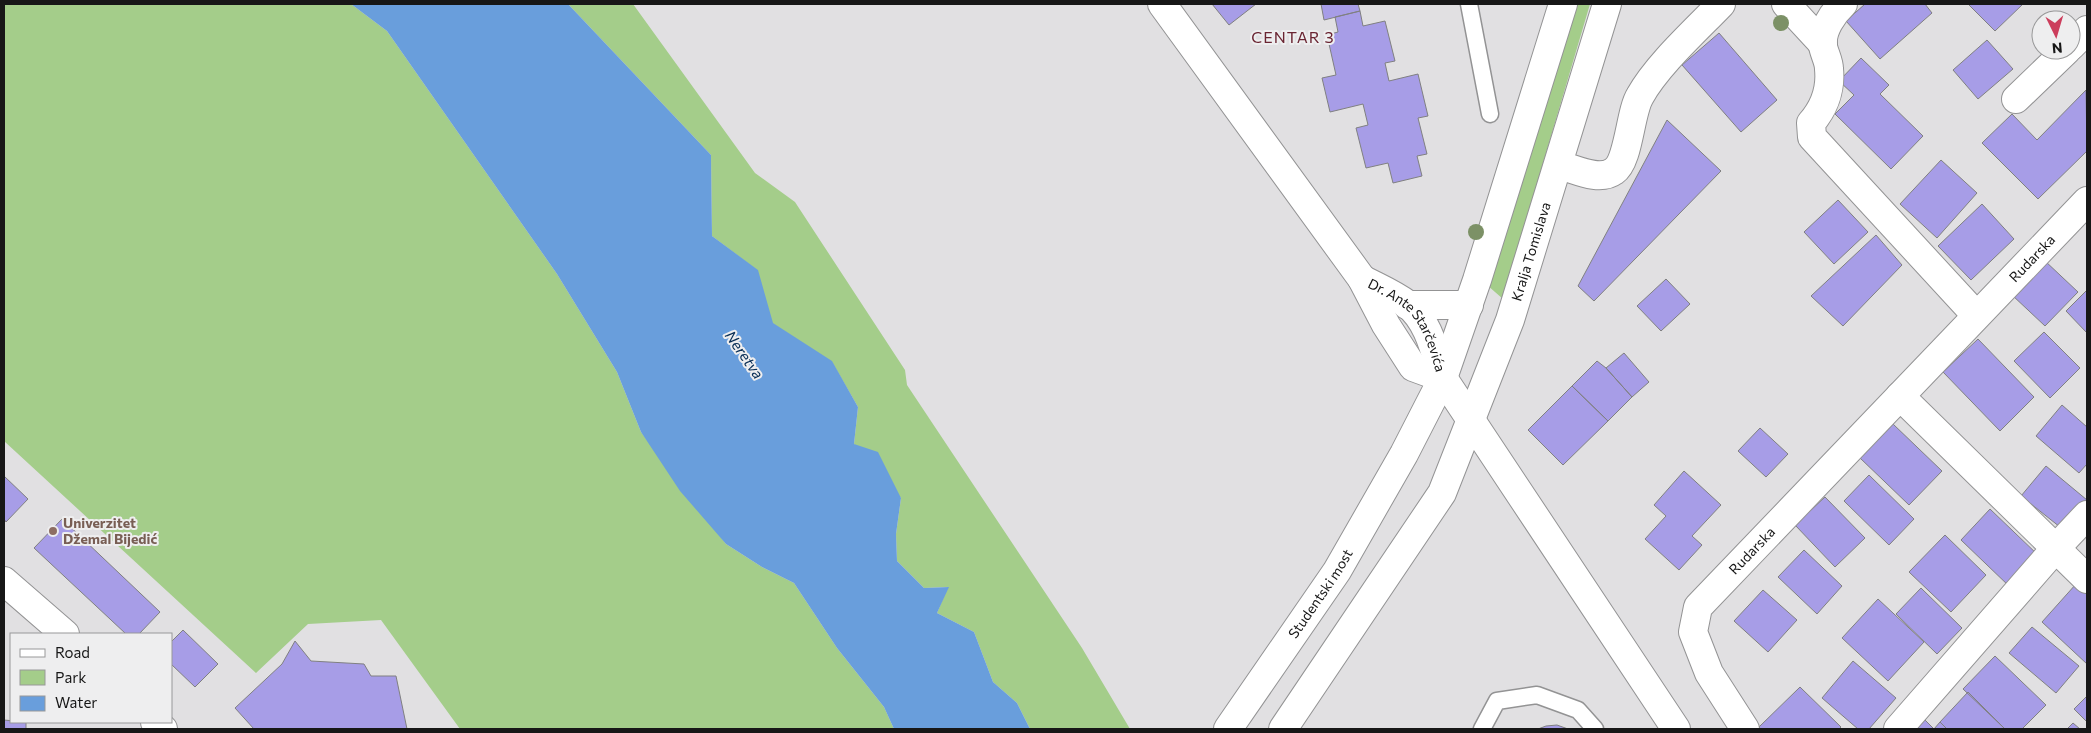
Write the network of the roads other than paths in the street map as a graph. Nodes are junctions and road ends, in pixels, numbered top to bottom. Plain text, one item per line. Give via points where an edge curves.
1 (1162, 4) edge
2 (1468, 4) edge
3 (1562, 4) edge
4 (1607, 4) edge
5 (1721, 4) edge
6 (1786, 4) edge
7 (1843, 4) edge
8 (1823, 44) junction
9 (2057, 60) edge
10 (2016, 100) dead end
11 (1490, 114) dead end
12 (1559, 165) junction
13 (2087, 201) edge
14 (1362, 279) junction
15 (1408, 304) junction
16 (1469, 305) junction
17 (1976, 315) junction
18 (1443, 378) junction
19 (1900, 396) junction
20 (1471, 422) junction
21 (2087, 516) edge
22 (2055, 549) junction
23 (2087, 580) edge
24 (4, 581) edge
25 (64, 633) edge
26 (1228, 729) edge
27 (1283, 729) edge
28 (1482, 729) edge
29 (1595, 729) edge
30 (1676, 729) edge
31 (1745, 729) edge
32 (1898, 729) edge

1 - 14 street
2 - 11 lane
3 - 16 street
4 - 12 street, Kralja Tomislava
5 - 12 street via 1639,97 1624,153 1616,170 1608,175 1595,176
6 - 8 street
7 - 8 street via 1828,23
8 - 17 street via 1829,67 1828,87 1822,111 1811,124 1812,137
9 - 10 street
12 - 20 street, Kralja Tomislava via 1510,320
13 - 17 street, Rudarska
14 - 15 street, Dr. Ante Starčevića
14 - 18 street via 1413,367
15 - 16 street
15 - 18 street, Dr. Ante Starčevića via 1430,336
16 - 18 street
17 - 19 street, Rudarska
18 - 20 street, Dr. Ante Starčevića
18 - 26 street, Studentski most via 1337,571
19 - 22 street
19 - 31 street, Rudarska via 1698,607 1693,632 1709,672
20 - 27 street, Kralja Tomislava via 1442,493
20 - 30 street, Dr. Ante Starčevića
21 - 22 street
22 - 23 street
22 - 32 street
24 - 25 street
28 - 29 lane via 1497,701 1536,695 1578,710

